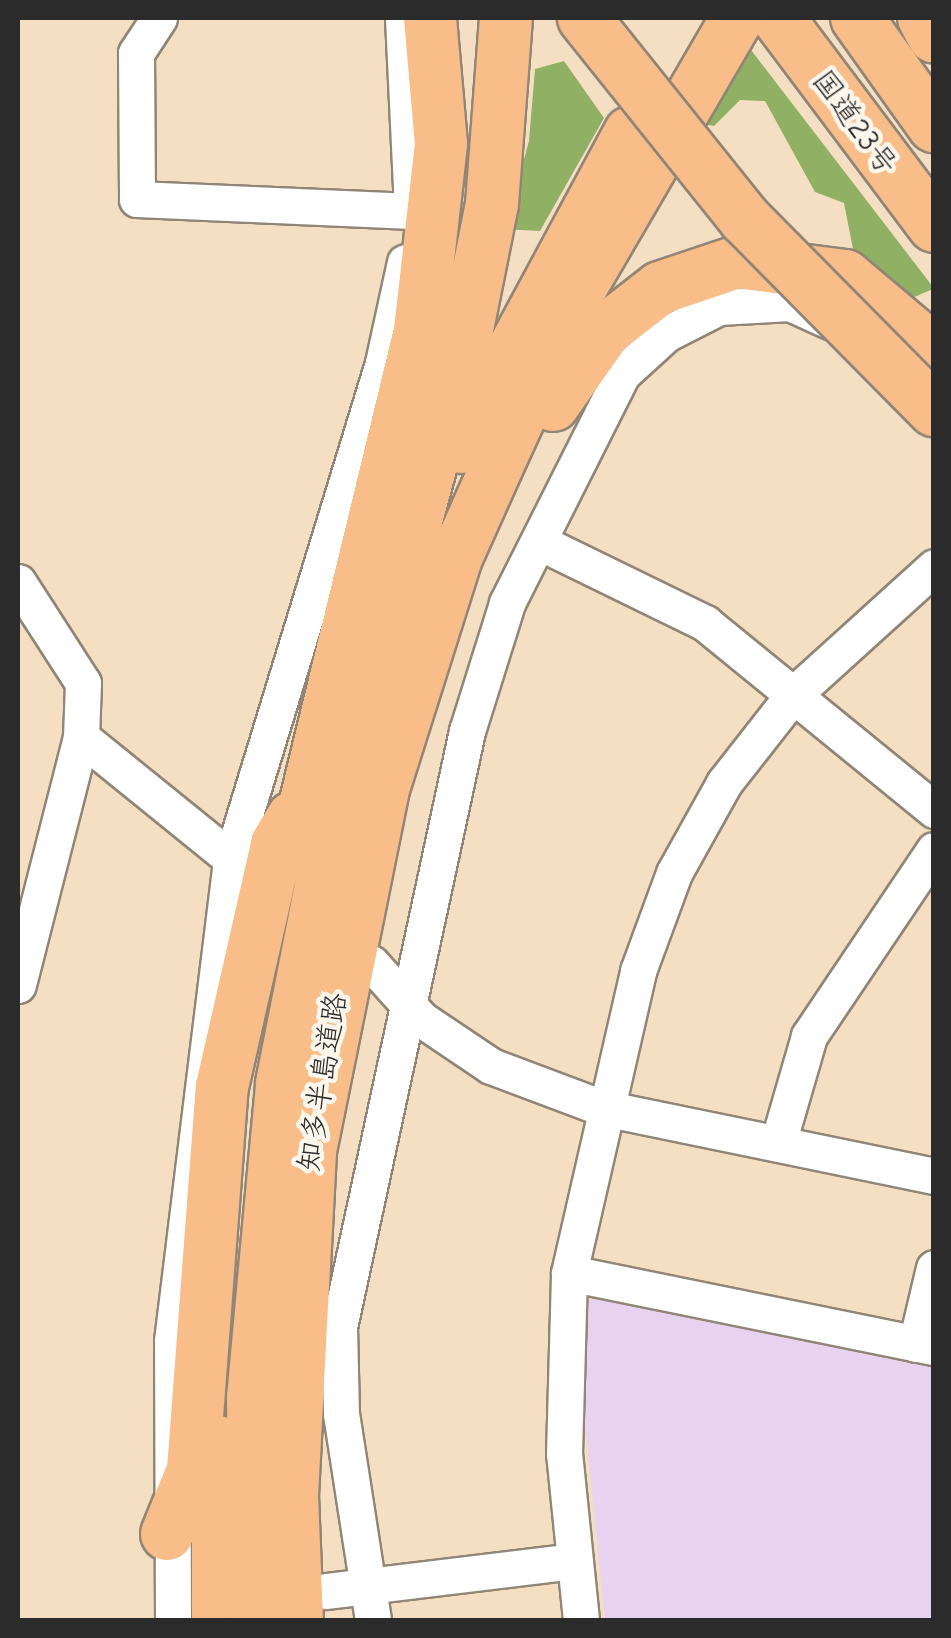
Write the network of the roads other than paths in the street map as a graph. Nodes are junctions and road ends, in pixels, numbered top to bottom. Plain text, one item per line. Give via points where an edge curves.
1 (159, 18) edge
2 (403, 18) edge
3 (430, 18) edge
4 (506, 18) edge
5 (584, 18) edge
6 (856, 18) edge
7 (924, 18) edge
8 (738, 19) edge
9 (934, 37) edge
10 (934, 126) edge
11 (412, 211) junction
12 (745, 220) junction
13 (934, 226) edge
14 (934, 351) edge
15 (934, 407) edge
16 (934, 440) edge
17 (538, 542) junction
18 (455, 560) junction
19 (934, 567) edge
20 (18, 582) edge
21 (389, 624) junction
22 (793, 695) junction
23 (81, 737) junction
24 (305, 795) junction
25 (934, 810) edge
26 (934, 850) edge
27 (238, 865) junction
28 (370, 963) dead end
29 (18, 985) edge
30 (411, 1001) junction
31 (602, 1108) junction
32 (778, 1143) junction
33 (934, 1176) edge
34 (934, 1268) edge
35 (568, 1273) junction
36 (925, 1346) edge
37 (167, 1534) junction
38 (574, 1561) junction
39 (370, 1584) junction
40 (189, 1604) edge
41 (311, 1606) edge
42 (255, 1620) edge
43 (373, 1620) edge
44 (581, 1620) edge

1 - 11 street via 136,53 137,199
2 - 11 street
3 - 24 highway via 441,144 435,234
4 - 21 highway via 492,204
5 - 12 highway, bridge
6 - 10 highway, 国道23号
7 - 9 highway
8 - 13 highway, 国道23号
8 - 18 highway via 572,302
8 - 21 highway via 580,214 500,368
11 - 27 street via 383,364
12 - 15 highway, bridge
12 - 16 highway, bridge via 788,288
14 - 18 highway via 845,276 801,264 697,269 606,330 564,379 520,479
15 - 17 street via 852,332 790,303 719,307 666,334 622,374
17 - 22 street via 705,623
17 - 30 street via 507,603 466,731
18 - 41 highway, 知多半島道路 via 361,877 310,1152 292,1478
19 - 22 street
20 - 23 street via 83,682
21 - 42 highway, 知多半島道路 via 327,856 282,1083 253,1398
22 - 25 street
22 - 31 street via 724,783 674,874
23 - 27 street
23 - 29 street
24 - 37 highway via 277,844 229,1049 194,1470
24 - 40 highway via 270,966
26 - 32 street via 809,1036
27 - 37 street via 183,1210
28 - 30 street
30 - 31 street via 421,1019 491,1066
30 - 39 street via 339,1327 341,1414
31 - 32 street
31 - 35 street
32 - 33 street
34 - 36 street
35 - 36 street
35 - 38 street via 562,1377
37 - 40 street
38 - 39 street
38 - 44 street
39 - 41 street
39 - 43 street

